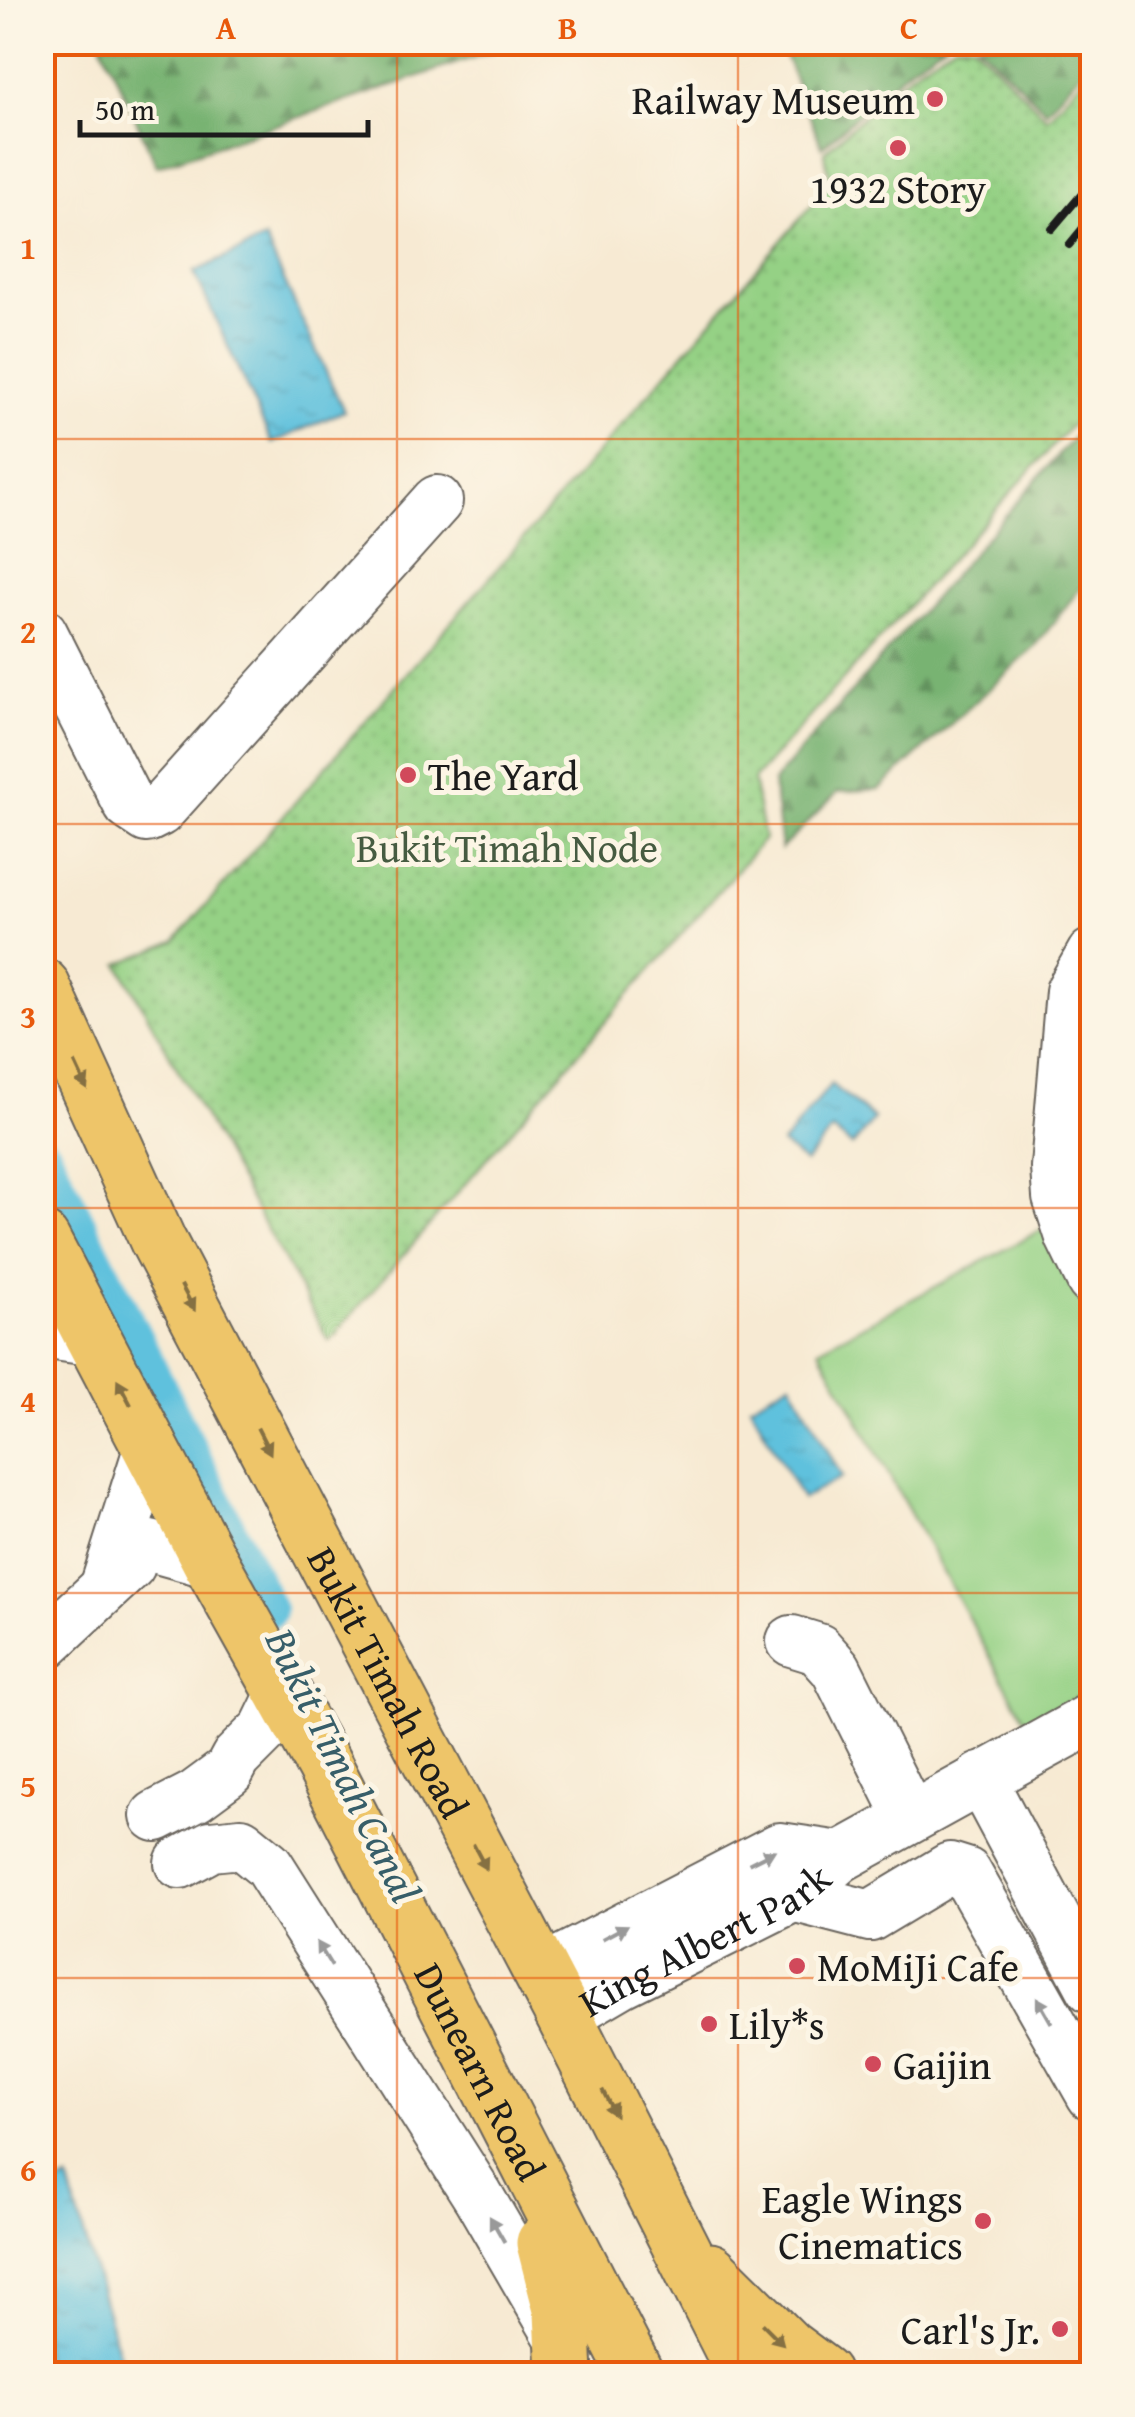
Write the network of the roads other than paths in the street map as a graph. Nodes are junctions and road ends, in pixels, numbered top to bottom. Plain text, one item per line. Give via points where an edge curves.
1 (436, 501) dead end
2 (42, 632) edge
3 (1092, 954) edge
4 (42, 986) edge
5 (42, 1240) edge
6 (1092, 1280) edge
7 (42, 1334) edge
8 (96, 1342) junction
9 (152, 1444) junction
10 (150, 1546) junction
11 (211, 1563) junction
12 (792, 1641) dead end
13 (42, 1647) edge
14 (284, 1690) junction
15 (1092, 1718) edge
16 (229, 1771) junction
17 (980, 1778) junction
18 (156, 1816) dead end
19 (910, 1817) junction
20 (840, 1857) junction
21 (180, 1864) dead end
22 (268, 1865) junction
23 (690, 1893) junction
24 (793, 1896) junction
25 (712, 1937) junction
26 (1092, 1988) edge
27 (552, 1994) junction
28 (1092, 2094) edge
29 (515, 2134) junction
30 (679, 2240) junction
31 (564, 2359) edge
32 (636, 2374) edge
33 (745, 2374) edge
34 (823, 2374) edge

1 - 2 street via 147,817 129,805
3 - 6 street via 1071,991 1056,1167 1058,1198
4 -> 27 highway, Bukit Timah Road via 158,1242
5 - 8 highway, Dunearn Road
7 - 8 street
9 -> 8 highway, Dunearn Road
9 - 10 street via 106,1585
9 - 11 highway, Dunearn Road
10 - 11 street
10 - 13 street
11 - 14 highway, Dunearn Road
12 - 19 street via 818,1649 836,1669
14 - 16 street via 266,1729
14 - 29 highway, Dunearn Road
15 - 17 street, King Albert Park
16 - 18 street
16 - 22 street via 234,1800
17 - 19 street, King Albert Park
17 - 26 street
19 - 20 street, King Albert Park
23 -> 20 street, King Albert Park via 780,1848
20 - 24 street, King Albert Park
21 - 22 street via 211,1846 241,1842
31 -> 22 street via 478,2196
23 - 25 street
27 -> 23 street, King Albert Park
24 - 25 street, King Albert Park
28 -> 24 street via 966,1872 950,1868 870,1916
25 - 27 street, King Albert Park via 622,1982
27 -> 30 highway, Bukit Timah Road
29 - 31 highway via 562,2313
29 - 32 highway, Dunearn Road
30 - 33 highway, Bukit Timah Road
30 -> 34 highway

